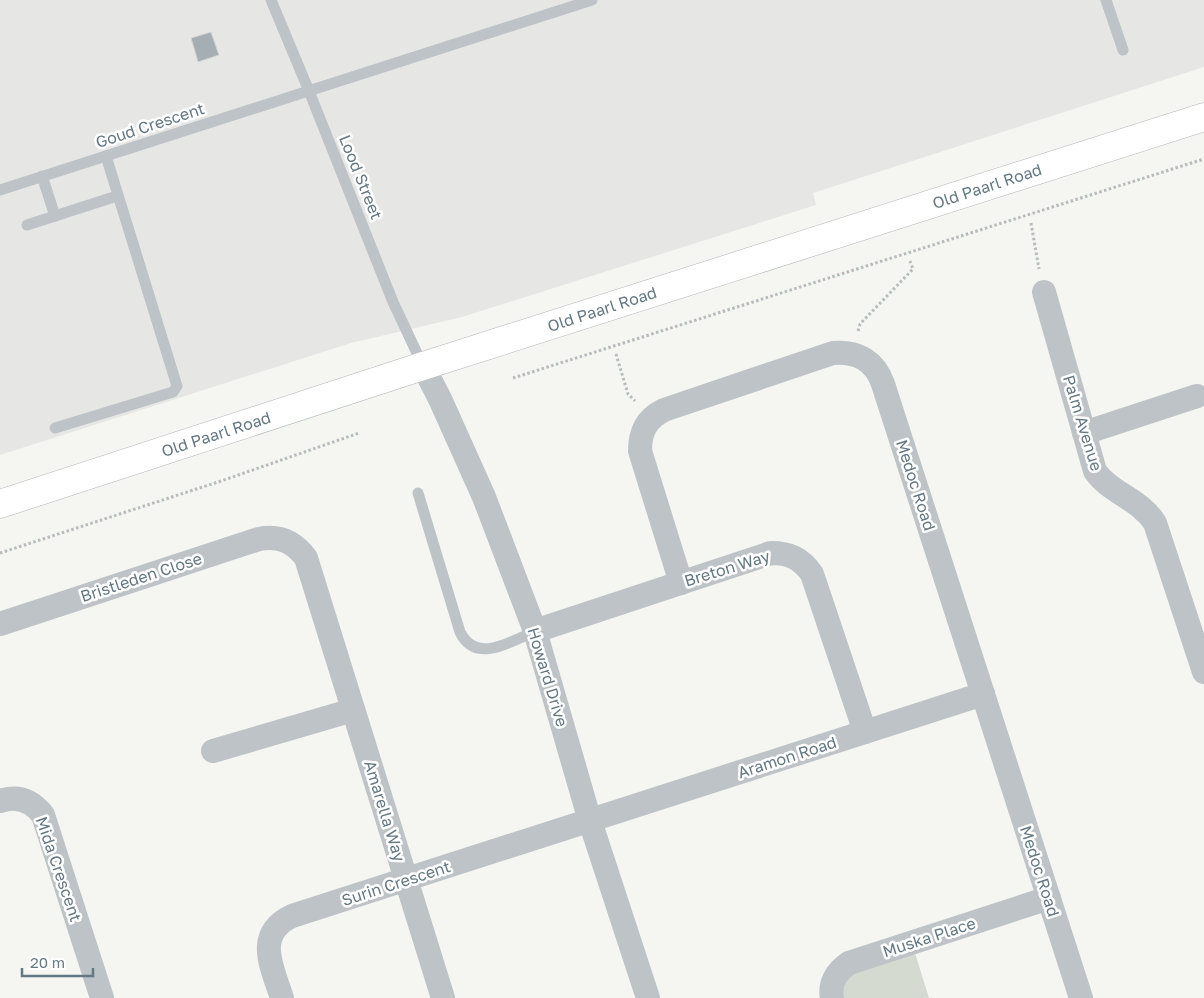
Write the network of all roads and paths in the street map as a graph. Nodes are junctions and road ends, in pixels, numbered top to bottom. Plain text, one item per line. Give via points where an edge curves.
1 (271, 0) edge
2 (592, 0) edge
3 (1106, 0) edge
4 (1123, 50) dead end
5 (309, 90) junction
6 (1204, 117) edge
7 (106, 156) junction
8 (1204, 159) edge
9 (42, 176) junction
10 (0, 190) edge
11 (117, 196) junction
12 (55, 216) junction
13 (1031, 223) dead end
14 (27, 225) dead end
15 (910, 261) dead end
16 (1044, 292) joint
17 (616, 354) dead end
18 (854, 354) junction
19 (423, 366) junction
20 (514, 378) dead end
21 (1197, 396) dead end
22 (652, 418) junction
23 (55, 428) dead end
24 (359, 433) dead end
25 (1084, 433) junction
26 (418, 493) dead end
27 (0, 504) edge
28 (283, 540) joint
29 (0, 553) edge
30 (681, 582) junction
31 (0, 624) edge
32 (535, 631) junction
33 (1204, 672) edge
34 (983, 694) junction
35 (353, 710) junction
36 (865, 732) junction
37 (213, 751) dead end
38 (0, 801) edge
39 (590, 821) junction
40 (406, 880) junction
41 (1049, 898) junction
42 (102, 998) edge
43 (282, 998) edge
44 (444, 998) edge
45 (648, 998) edge
46 (832, 998) edge
47 (1081, 998) edge

1 - 5 lane, Lood Street
2 - 5 lane, Goud Crescent
3 - 4 lane
5 - 7 lane, Goud Crescent
5 - 19 lane, Lood Street via 393,302
6 - 19 main road, Old Paarl Road
7 - 9 lane, Goud Crescent
7 - 11 lane
8 - 20 path
9 - 10 lane, Goud Crescent
9 - 12 lane
11 - 12 lane
11 - 23 lane via 177,386 173,392
12 - 14 lane
13 - 16 path
15 - 18 path via 913,269 860,324
16 - 25 street, Palm Avenue
17 - 22 path via 628,394
18 - 22 street via 833,353 664,410
18 - 34 street, Medoc Road via 869,362 880,375
19 - 27 main road, Old Paarl Road
19 - 32 street, Howard Drive via 484,497
21 - 25 street
22 - 30 street via 642,431 640,452
24 - 29 path
25 - 33 street, Palm Avenue via 1097,475 1143,508 1156,523
26 - 32 lane via 464,640 480,648 494,649
28 - 31 street, Bristleden Close via 259,538
28 - 35 street, Amarella Way via 294,545 306,558
30 - 32 street, Breton Way
30 - 36 street, Breton Way via 771,553 782,553 800,560 812,574
32 - 39 street, Howard Drive
34 - 36 street, Aramon Road
34 - 41 street, Medoc Road
35 - 37 street
35 - 40 street, Amarella Way
36 - 39 street, Aramon Road
38 - 42 street, Mida Crescent via 9,798 25,800 43,815
39 - 40 street, Surin Crescent
39 - 45 street, Howard Drive
40 - 43 street, Surin Crescent via 292,916 277,925 268,949
40 - 44 street, Amarella Way
41 - 46 street, Muska Place via 849,963 835,976
41 - 47 street, Medoc Road

